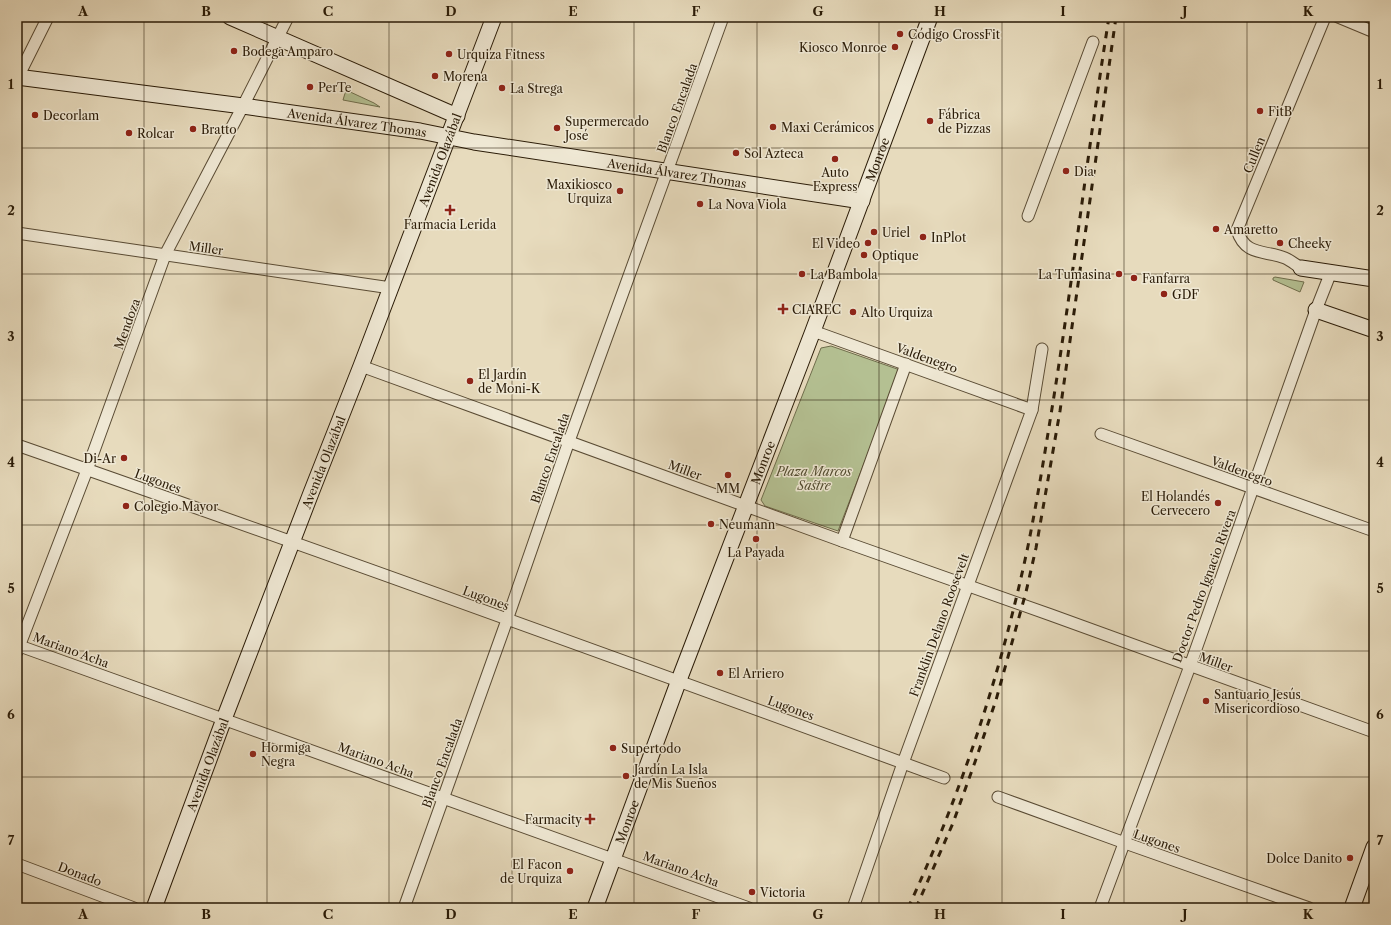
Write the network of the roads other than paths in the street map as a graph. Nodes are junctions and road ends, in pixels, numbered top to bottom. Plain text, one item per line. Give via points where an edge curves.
1 (48, 17) edge
2 (230, 17) edge
3 (288, 17) edge
4 (494, 17) edge
5 (723, 17) edge
6 (930, 17) edge
7 (1325, 17) edge
8 (1338, 17) edge
9 (1374, 32) edge
10 (278, 38) junction
11 (1093, 42) dead end
12 (17, 78) edge
13 (243, 106) junction
14 (457, 116) junction
15 (448, 138) junction
16 (667, 171) junction
17 (862, 201) junction
18 (1028, 216) dead end
19 (17, 233) edge
20 (166, 255) junction
21 (1301, 268) joint
22 (1331, 272) junction
23 (1374, 279) edge
24 (391, 288) junction
25 (1316, 310) junction
26 (1374, 330) edge
27 (813, 331) junction
28 (1042, 349) dead end
29 (906, 364) junction
30 (362, 366) junction
31 (1032, 410) junction
32 (1101, 434) dead end
33 (569, 441) junction
34 (17, 445) edge
35 (87, 470) junction
36 (1253, 488) junction
37 (745, 506) junction
38 (1374, 531) edge
39 (842, 541) junction
40 (292, 542) junction
41 (968, 586) junction
42 (507, 620) junction
43 (18, 647) edge
44 (1190, 666) junction
45 (679, 680) junction
46 (224, 719) junction
47 (1374, 732) edge
48 (903, 763) junction
49 (944, 778) dead end
50 (998, 797) dead end
51 (444, 798) junction
52 (1125, 844) junction
53 (1374, 847) edge
54 (614, 859) junction
55 (17, 864) edge
56 (134, 908) edge
57 (154, 908) edge
58 (404, 908) edge
59 (595, 908) edge
60 (749, 908) edge
61 (853, 908) edge
62 (1100, 908) edge
63 (1309, 908) edge
64 (1352, 908) edge

1 - 12 street
2 - 10 main road
3 - 10 street, Mendoza
4 - 14 main road, Avenida Olazábal
5 - 16 street, Blanco Encalada
6 - 17 main road, Monroe
7 - 21 street, Cullen via 1237,230 1245,245 1259,253 1285,258
8 - 9 street
10 - 13 street, Mendoza
10 - 14 main road
11 - 18 street
12 - 13 main road, Avenida Álvarez Thomas
13 - 15 main road, Avenida Álvarez Thomas
13 - 20 street, Mendoza
14 - 15 main road, Avenida Olazábal
15 - 16 main road, Avenida Álvarez Thomas
15 - 24 main road, Avenida Olazábal
16 - 17 main road, Avenida Álvarez Thomas
16 - 33 street, Blanco Encalada
17 - 27 main road, Monroe
19 - 20 street, Miller
20 - 24 street, Miller
20 - 35 street, Mendoza
21 - 22 main road
22 - 23 main road
22 - 25 street, Doctor Pedro Ignacio Rivera
24 - 30 main road, Avenida Olazábal
25 - 26 main road
25 - 36 street, Doctor Pedro Ignacio Rivera
27 - 29 street, Valdenegro
27 - 37 main road, Monroe
28 - 31 street, Franklin Delano Roosevelt
29 - 31 street, Valdenegro
29 - 39 street
30 - 33 street, Miller
30 - 40 main road, Avenida Olazábal
31 - 41 street, Franklin Delano Roosevelt
32 - 36 street, Valdenegro
33 - 37 street, Miller
33 - 42 street, Blanco Encalada
34 - 35 street, Lugones
35 - 40 street, Lugones
35 - 43 street, Mendoza
36 - 38 street, Valdenegro
36 - 44 street, Doctor Pedro Ignacio Rivera
37 - 39 street, Miller
37 - 45 main road, Monroe
39 - 41 street, Miller
40 - 42 street, Lugones
40 - 46 main road, Avenida Olazábal
41 - 44 street, Miller
41 - 48 street, Franklin Delano Roosevelt
42 - 45 street, Lugones
42 - 51 street, Blanco Encalada
43 - 46 street, Mariano Acha
44 - 47 street, Miller
44 - 52 street, Doctor Pedro Ignacio Rivera
45 - 48 street, Lugones
45 - 54 main road, Monroe
46 - 51 street, Mariano Acha
46 - 57 main road, Avenida Olazábal
48 - 49 street, Lugones
48 - 61 street, Franklin Delano Roosevelt
50 - 52 street, Lugones
51 - 54 street, Mariano Acha
51 - 58 street, Blanco Encalada
52 - 62 street, Doctor Pedro Ignacio Rivera
52 - 63 street, Lugones
53 - 64 main road
54 - 59 main road, Monroe
54 - 60 street, Mariano Acha
55 - 56 street, Donado

